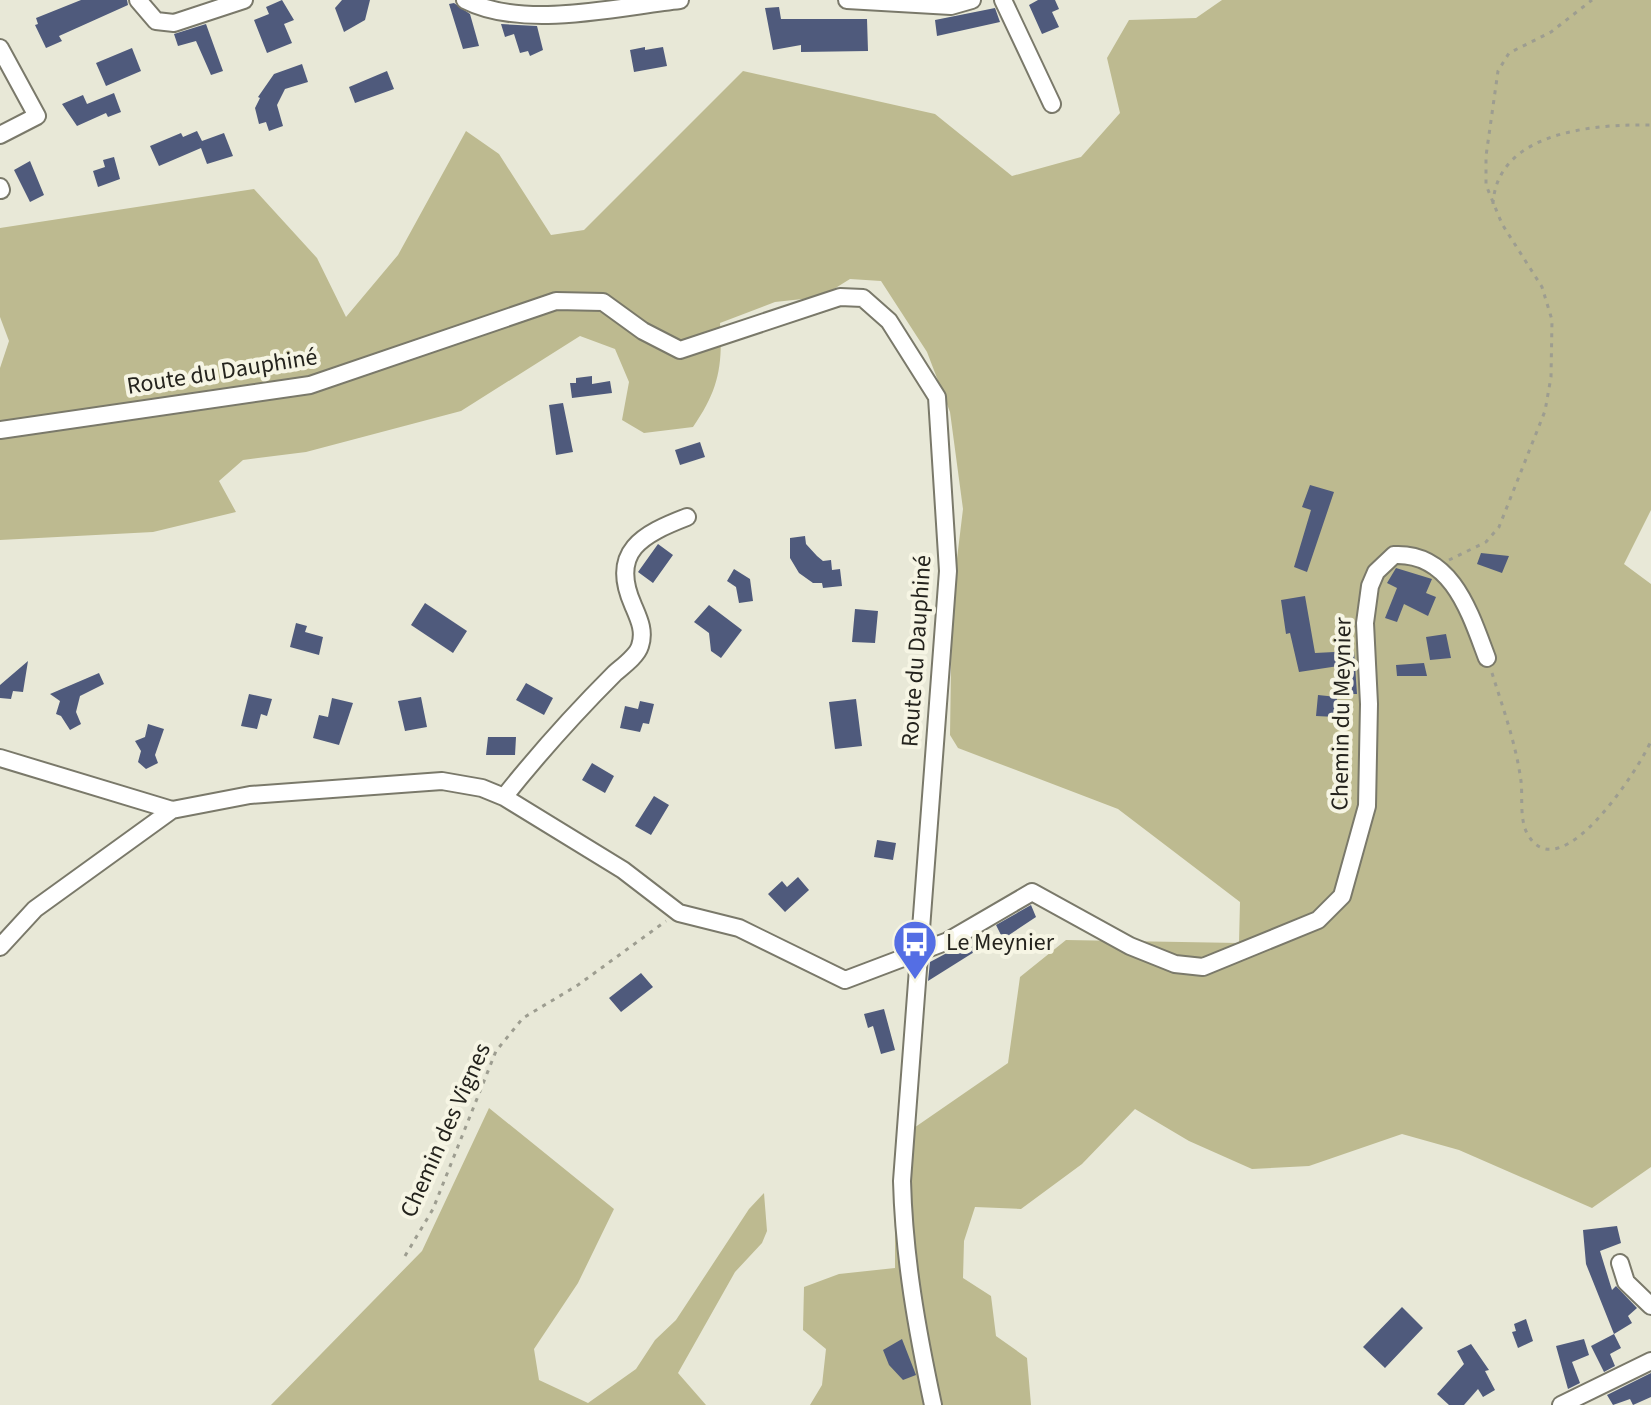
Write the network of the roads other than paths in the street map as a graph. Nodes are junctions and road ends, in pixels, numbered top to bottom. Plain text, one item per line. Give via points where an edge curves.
1 (138, 0) edge
2 (244, 0) edge
3 (465, 0) edge
4 (680, 0) edge
5 (847, 0) edge
6 (968, 0) edge
7 (1003, 0) edge
8 (0, 48) edge
9 (1052, 104) dead end
10 (0, 135) edge
11 (0, 430) edge
12 (687, 517) dead end
13 (1487, 658) road end
14 (0, 758) edge
15 (504, 797) junction
16 (172, 810) junction
17 (0, 947) edge
18 (917, 955) junction
19 (1620, 1263) dead end
20 (1651, 1306) edge
21 (1651, 1361) edge
22 (933, 1405) edge
23 (1561, 1405) edge

1 - 2 street via 156,21 174,23
3 - 4 street via 504,14 535,16
5 - 6 street via 951,6
7 - 9 street
8 - 10 street via 37,116
11 - 18 street, Route du Dauphiné via 310,385 556,301 603,302 680,350 840,297 863,298 889,321 937,397 948,571
12 - 15 street via 643,535 630,551 625,572 628,596 643,630 640,649 556,732
13 - 18 street, Chemin du Meynier via 1470,612 1439,567 1427,559 1394,555 1376,572 1365,623 1367,806 1342,896 1318,920 1203,967 1175,964 1130,946 1032,892
14 - 16 street
15 - 16 street via 442,781 402,781 250,795
15 - 18 street via 623,870 679,913 739,928 845,980 881,963
16 - 17 street via 35,909
18 - 22 street, Route du Dauphiné via 902,1181 903,1248
19 - 20 street via 1626,1282
21 - 23 street

